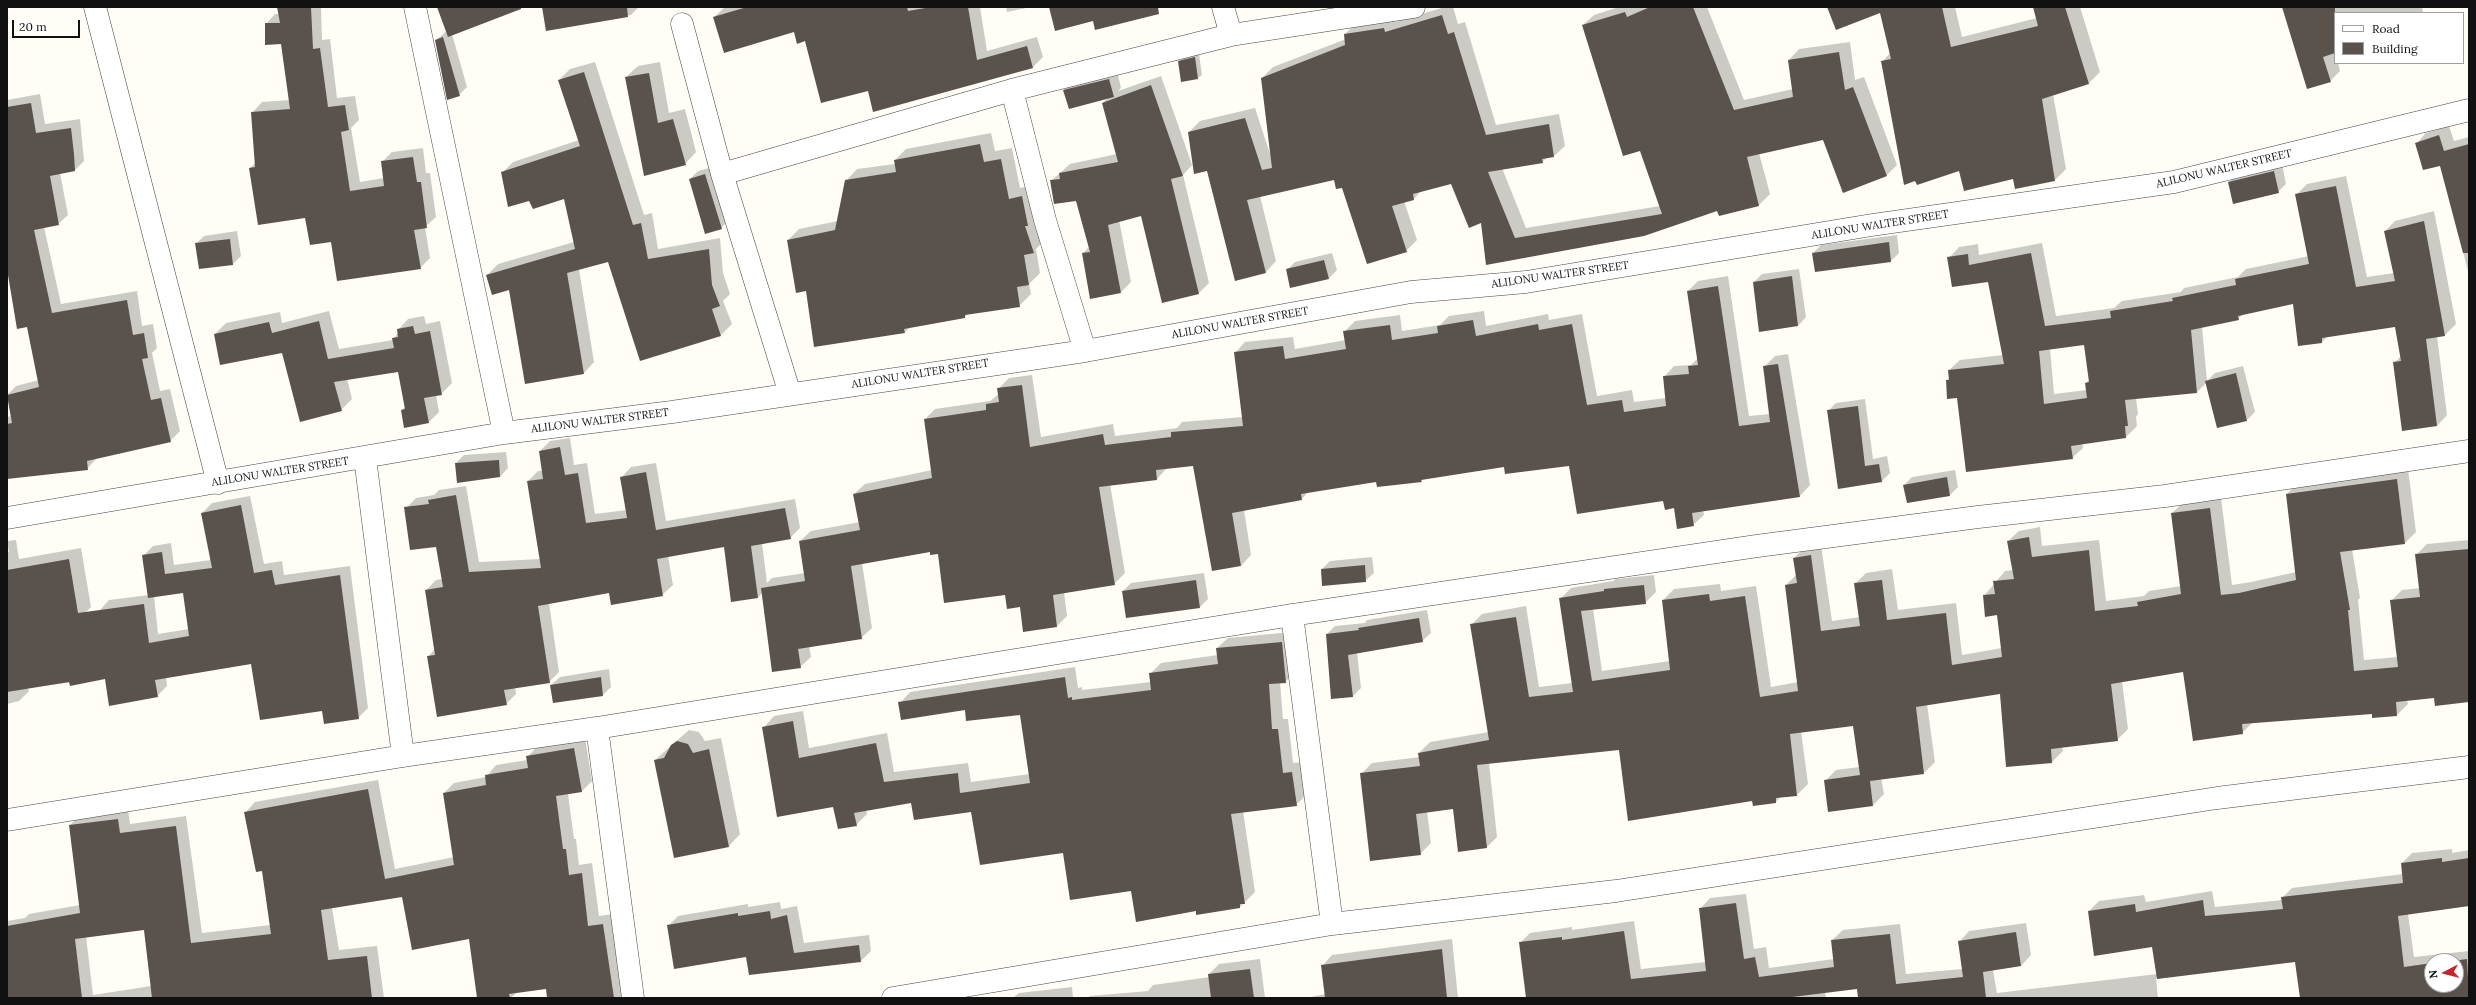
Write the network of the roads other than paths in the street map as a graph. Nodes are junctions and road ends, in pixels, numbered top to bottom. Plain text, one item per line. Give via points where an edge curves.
1 (95, 7) edge
2 (415, 7) edge
3 (1223, 7) edge
4 (1414, 7) edge
5 (682, 24) dead end
6 (1231, 35) junction
7 (1012, 90) junction
8 (2469, 110) edge
9 (722, 174) junction
10 (1085, 351) junction
11 (790, 394) junction
12 (504, 433) junction
13 (2469, 450) edge
14 (365, 458) junction
15 (218, 482) junction
16 (7, 518) edge
17 (1292, 615) junction
18 (597, 728) junction
19 (403, 756) junction
20 (2469, 767) edge
21 (7, 820) edge
22 (1332, 924) junction
23 (634, 998) edge
24 (893, 998) edge

1 - 15 street
2 - 12 street
3 - 6 street
4 - 6 street
5 - 9 street
6 - 7 street
7 - 9 street
7 - 10 street via 1045,220
8 - 10 street, ALILONU WALTER STREET via 2174,182 1864,227 1526,282 1411,292
9 - 11 street
10 - 11 street, ALILONU WALTER STREET
11 - 12 street, ALILONU WALTER STREET
12 - 14 street, ALILONU WALTER STREET
13 - 17 street via 2165,496 1757,546
14 - 15 street, ALILONU WALTER STREET
14 - 19 street
15 - 16 street, ALILONU WALTER STREET
17 - 18 street
17 - 22 street
18 - 19 street
18 - 23 street
19 - 21 street
20 - 22 street via 2217,798 1616,891
22 - 24 street

